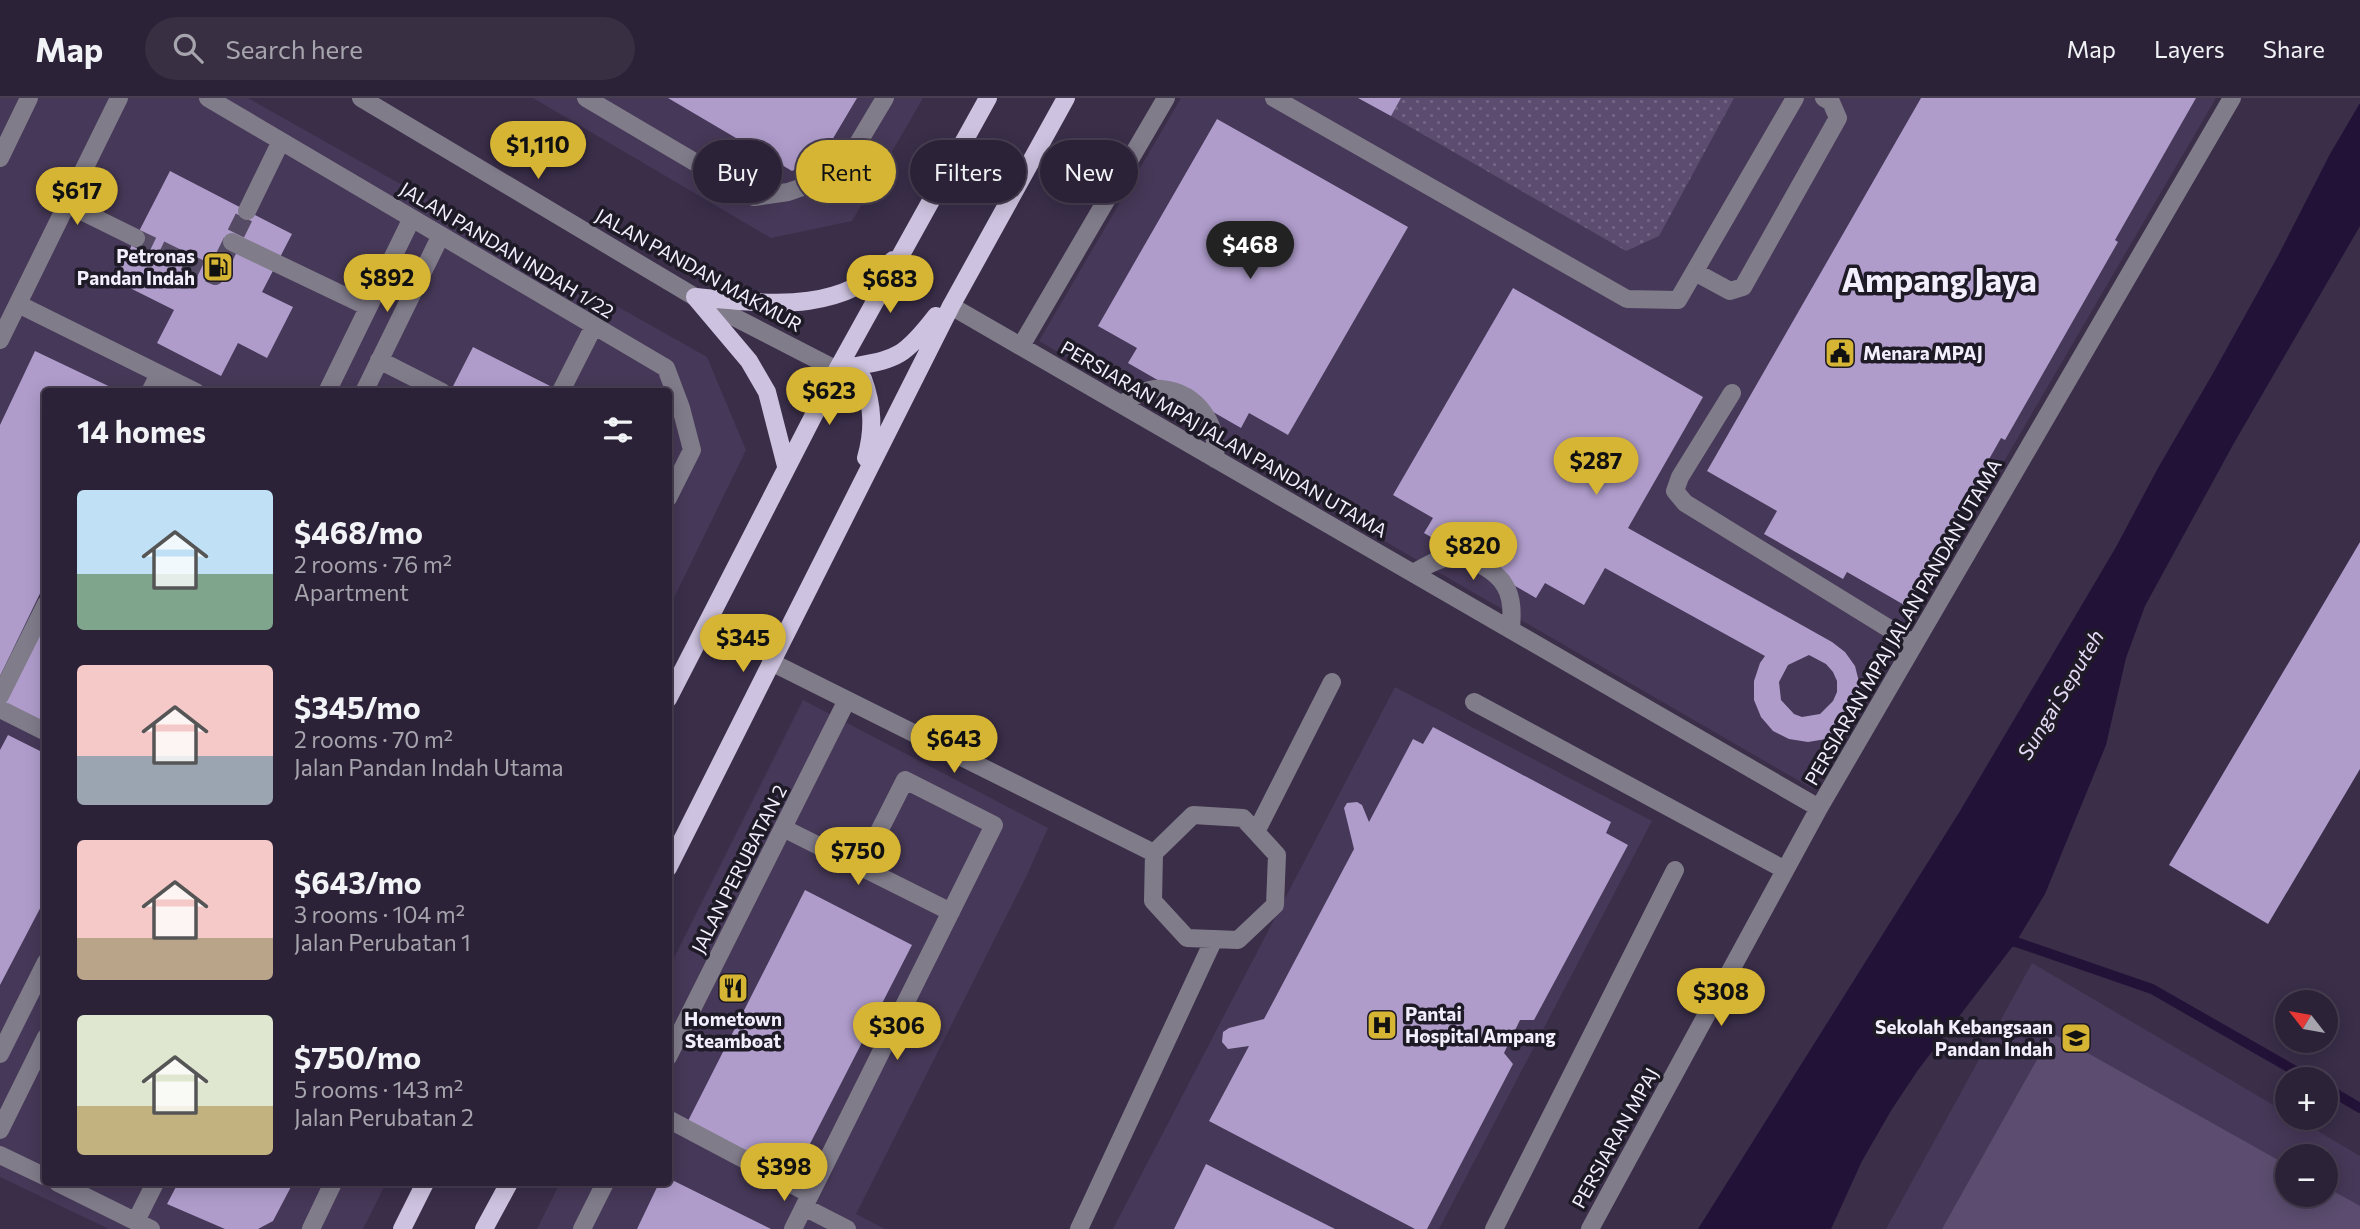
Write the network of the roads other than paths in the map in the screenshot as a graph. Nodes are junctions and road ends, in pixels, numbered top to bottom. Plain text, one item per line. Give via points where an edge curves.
1 (119, 98) edge
2 (208, 98) edge
3 (361, 98) edge
4 (586, 98) edge
5 (884, 98) edge
6 (988, 98) edge
7 (1066, 98) edge
8 (1166, 98) edge
9 (1274, 98) edge
10 (1795, 98) edge
11 (1824, 98) edge
12 (2232, 98) edge
13 (29, 100) edge
14 (281, 141) junction
15 (0, 158) edge
16 (67, 204) junction
17 (247, 211) tunnel mouth
18 (412, 218) junction
19 (441, 235) junction
20 (136, 238) tunnel mouth
21 (909, 241) junction
22 (232, 242) dead end
23 (1695, 271) junction
24 (967, 277) junction
25 (695, 297) junction
26 (18, 304) junction
27 (951, 306) junction
28 (369, 307) junction
29 (594, 326) junction
30 (0, 340) edge
31 (1021, 346) junction
32 (379, 360) junction
33 (837, 370) junction
34 (159, 374) junction
35 (152, 388) edge
36 (188, 388) edge
37 (329, 388) edge
38 (366, 388) edge
39 (434, 388) edge
40 (563, 388) edge
41 (1732, 393) dead end
42 (1122, 404) junction
43 (1215, 459) junction
44 (786, 466) junction
45 (672, 490) edge
46 (853, 498) junction
47 (1413, 573) junction
48 (42, 612) edge
49 (1511, 629) junction
50 (1914, 644) junction
51 (771, 662) junction
52 (1332, 682) dead end
53 (672, 691) edge
54 (0, 696) edge
55 (847, 700) junction
56 (1474, 702) dead end
57 (0, 709) edge
58 (42, 730) edge
59 (1819, 808) junction
60 (783, 828) junction
61 (1256, 832) junction
62 (1154, 853) junction
63 (672, 860) edge
64 (862, 867) junction
65 (1675, 870) dead end
66 (1785, 870) junction
67 (951, 912) junction
68 (1214, 939) junction
69 (42, 970) edge
70 (42, 1045) edge
71 (672, 1049) edge
72 (0, 1054) edge
73 (672, 1121) edge
74 (0, 1129) edge
75 (0, 1155) edge
76 (42, 1175) edge
77 (64, 1186) edge
78 (154, 1186) edge
79 (332, 1186) edge
80 (424, 1186) edge
81 (507, 1186) edge
82 (604, 1186) edge
83 (807, 1201) junction
84 (144, 1225) edge
85 (311, 1229) edge
86 (402, 1229) edge
87 (484, 1229) edge
88 (582, 1229) edge
89 (793, 1229) edge
90 (848, 1229) edge
91 (1079, 1229) edge
92 (1494, 1229) edge
93 (1590, 1229) edge

1 - 16 street
2 - 14 street, JALAN PANDAN INDAH 1/22
3 - 25 street, JALAN PANDAN MAKMUR
4 - 5 street via 754,197 823,180 848,160
6 - 21 main road
7 - 24 main road
8 - 31 street
9 - 23 street via 1627,299 1678,300
10 - 23 street
11 - 23 street via 1838,118 1743,287 1730,291
12 - 50 street, PERSIARAN MPAJ JALAN PANDAN UTAMA
13 - 15 street
14 - 17 street
14 - 18 street, JALAN PANDAN INDAH 1/22
16 - 20 street
16 - 26 street
18 - 19 street, JALAN PANDAN INDAH 1/22
18 - 28 street
19 - 29 street, JALAN PANDAN INDAH 1/22
19 - 32 street
21 - 25 main road via 867,282 832,297 782,304
21 - 33 main road
22 - 28 street
24 - 27 main road
24 - 33 main road via 901,354 885,362
25 - 33 street, JALAN PANDAN MAKMUR
25 - 44 main road via 749,361 767,392
26 - 30 street
26 - 34 street
27 - 31 street, PERSIARAN MPAJ JALAN PANDAN UTAMA
27 - 46 main road
28 - 37 street
29 - 40 street
29 - 45 street, JALAN PANDAN INDAH 1/22 via 666,368 692,450
31 - 42 street, PERSIARAN MPAJ JALAN PANDAN UTAMA
32 - 38 street
32 - 39 street
33 - 44 main road
33 - 46 main road via 863,379 872,412 870,443
34 - 35 street
34 - 36 street
41 - 50 street via 1675,491 1685,503
42 - 43 street, PERSIARAN MPAJ JALAN PANDAN UTAMA
42 - 43 street via 1161,388 1189,397 1210,418 1217,444
43 - 47 street, PERSIARAN MPAJ JALAN PANDAN UTAMA
44 - 53 main road
46 - 51 main road
47 - 49 street, PERSIARAN MPAJ JALAN PANDAN UTAMA
47 - 49 street via 1457,556 1484,565 1505,585
48 - 54 street
49 - 59 street, PERSIARAN MPAJ JALAN PANDAN UTAMA
50 - 59 street, PERSIARAN MPAJ JALAN PANDAN UTAMA
51 - 55 street
51 - 63 main road
52 - 61 street
55 - 60 street, JALAN PERUBATAN 2
55 - 62 street
56 - 66 street
57 - 58 street
59 - 66 street, PERSIARAN MPAJ
60 - 64 street
60 - 71 street, JALAN PERUBATAN 2
61 - 62 street via 1243,818 1193,815
61 - 68 street via 1277,855 1275,905 1238,940
62 - 68 street via 1153,901 1187,938
64 - 67 street
64 - 67 street via 905,780 994,825
65 - 92 street
66 - 93 street, PERSIARAN MPAJ
67 - 83 street
68 - 91 street
69 - 72 street
70 - 74 street
73 - 83 street
75 - 76 street
77 - 84 street
78 - 84 street
79 - 85 street
80 - 86 main road
81 - 87 main road
82 - 88 street
83 - 89 street
83 - 90 street

